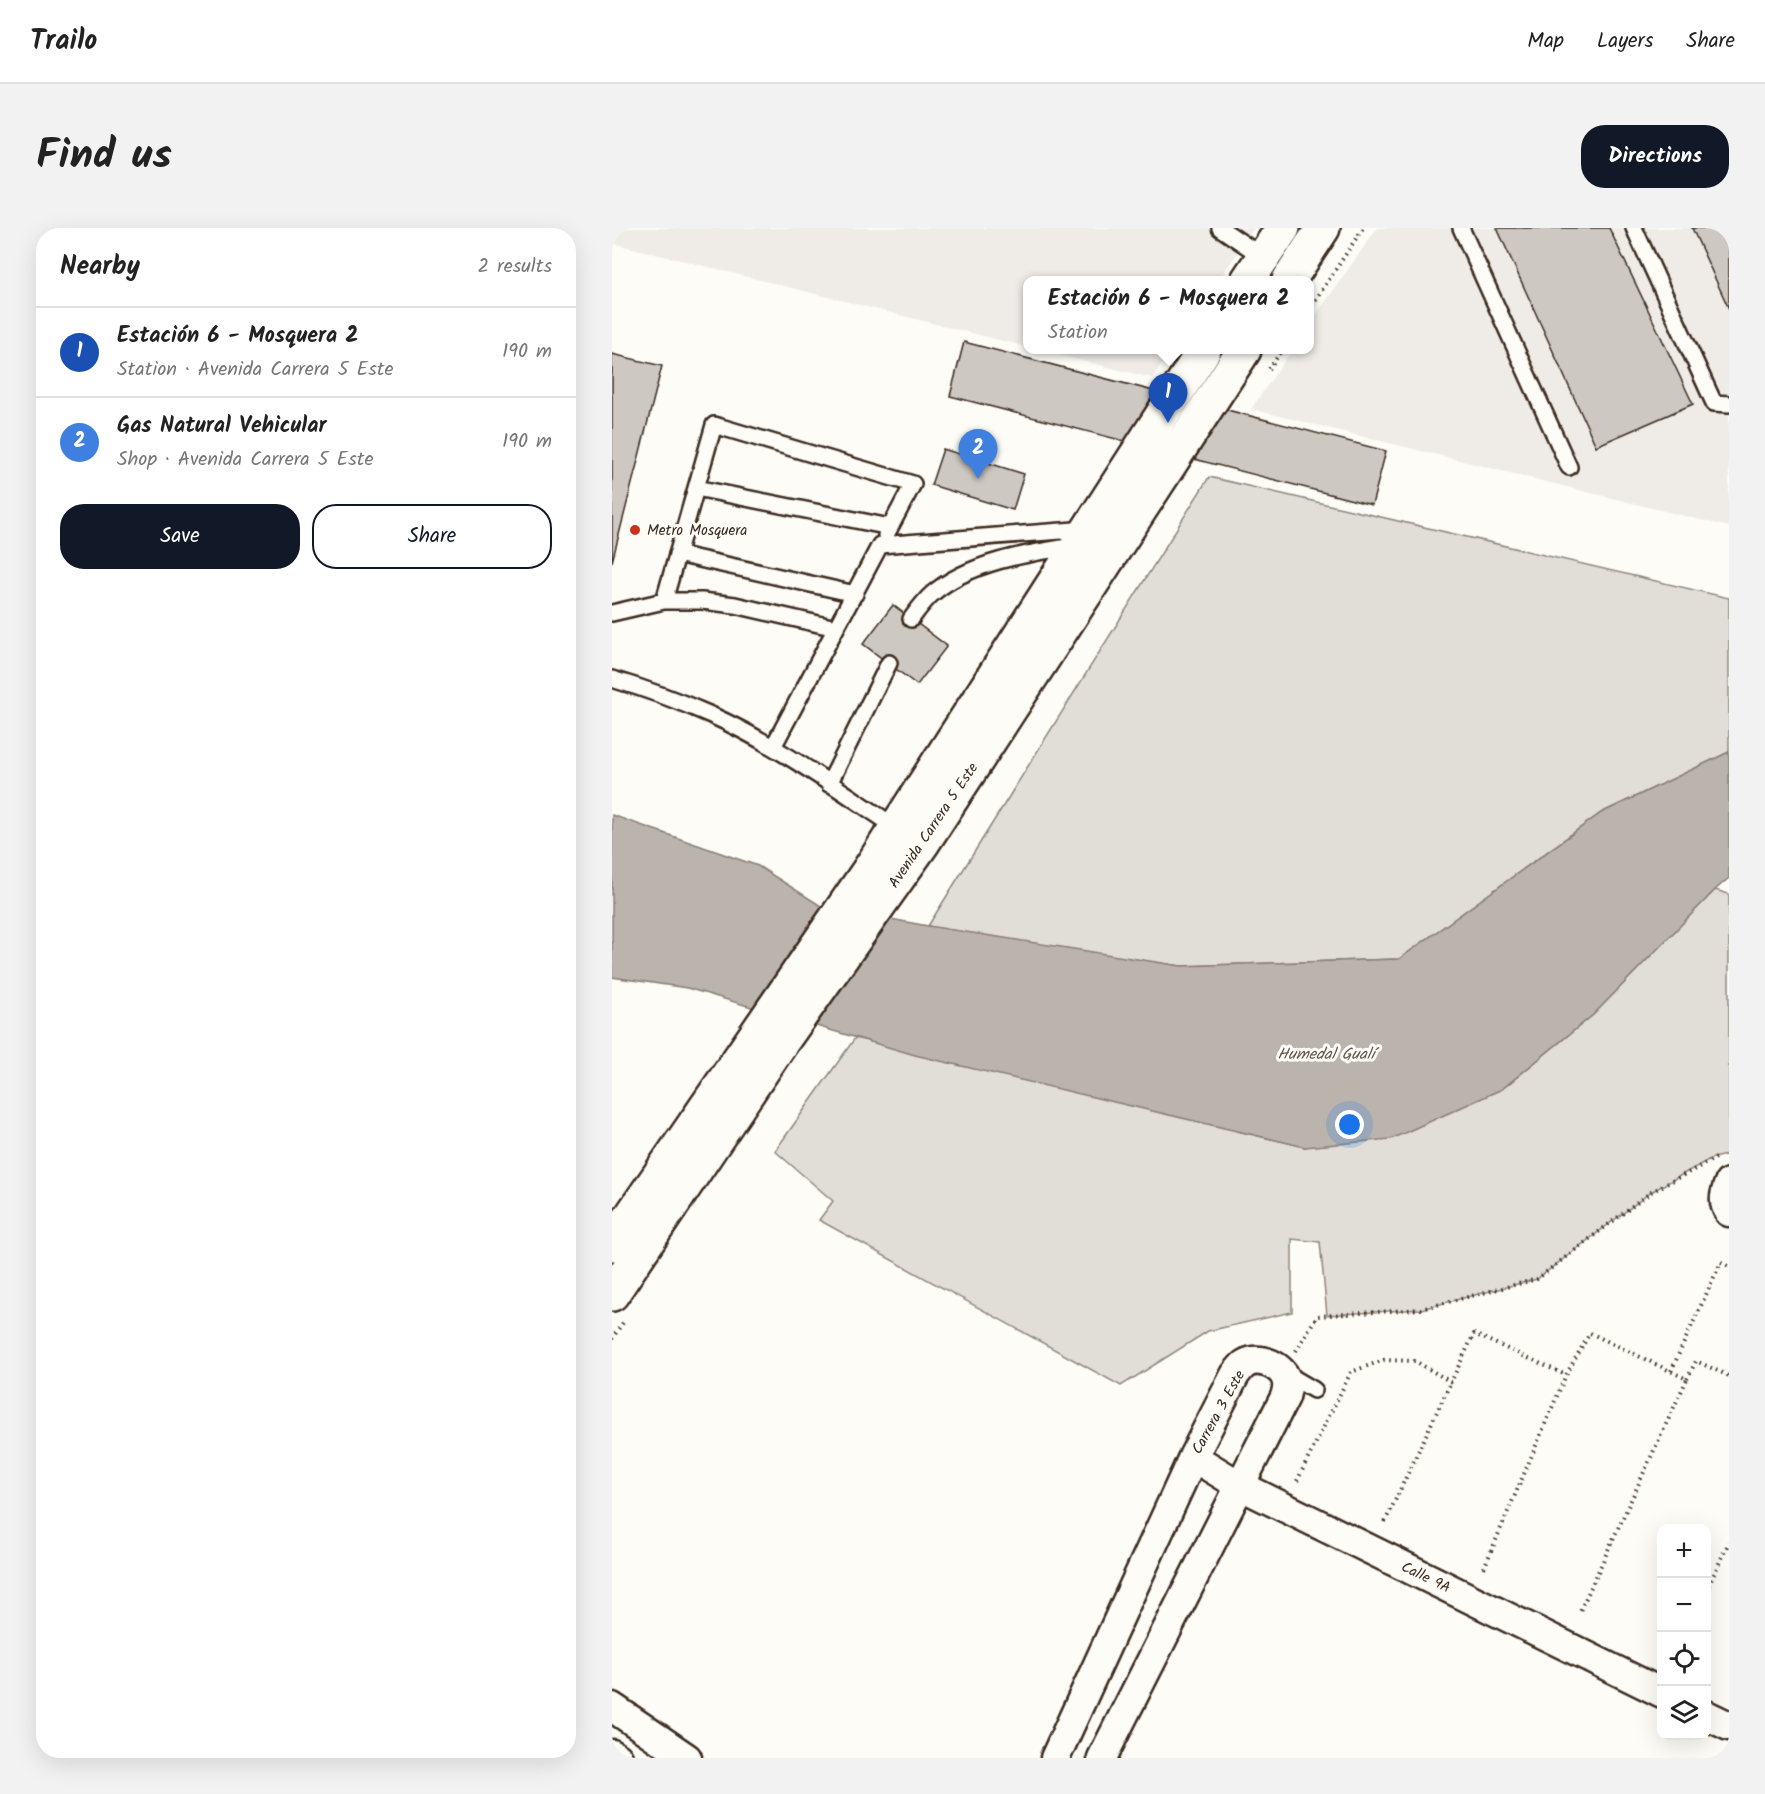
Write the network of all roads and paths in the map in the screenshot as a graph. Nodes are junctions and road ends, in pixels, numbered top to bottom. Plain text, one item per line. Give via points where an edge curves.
1 (1220, 228) edge
2 (1283, 228) edge
3 (1323, 228) edge
4 (1364, 228) edge
5 (1461, 228) edge
6 (1634, 228) edge
7 (1256, 269) edge
8 (1292, 276) edge
9 (1314, 302) edge
10 (1201, 354) edge
11 (1241, 354) edge
12 (1729, 404) edge
13 (1569, 467) dead end
14 (696, 488) junction
15 (890, 527) junction
16 (1082, 538) junction
17 (880, 545) junction
18 (677, 554) junction
19 (855, 594) junction
20 (664, 601) junction
21 (612, 613) edge
22 (911, 619) dead end
23 (836, 628) junction
24 (889, 663) dead end
25 (612, 679) edge
26 (773, 747) junction
27 (829, 784) junction
28 (909, 835) junction
29 (766, 1042) junction
30 (1719, 1157) dead end
31 (1729, 1183) edge
32 (1729, 1212) edge
33 (612, 1244) edge
34 (1729, 1266) edge
35 (612, 1294) edge
36 (1671, 1371) junction
37 (1283, 1372) junction
38 (1566, 1375) junction
39 (1729, 1376) edge
40 (1688, 1379) junction
41 (1451, 1382) junction
42 (1314, 1390) dead end
43 (1193, 1457) junction
44 (1297, 1480) dead end
45 (1239, 1485) junction
46 (1385, 1522) dead end
47 (1729, 1542) edge
48 (1484, 1568) dead end
49 (1711, 1582) edge
50 (1579, 1613) dead end
51 (1657, 1691) edge
52 (612, 1707) edge
53 (1711, 1717) edge
54 (1729, 1726) edge
55 (612, 1754) edge
56 (618, 1758) edge
57 (687, 1758) edge
58 (1055, 1758) edge
59 (1102, 1758) edge

1 - 7 lane
2 - 7 main road
3 - 8 main road
4 - 9 path
5 - 13 lane
6 - 12 lane via 1714,403
10 - 16 main road, Avenida Carrera 5 Este
11 - 28 main road, Avenida Carrera 5 Este
14 - 15 lane
14 - 15 lane via 714,425 913,484
14 - 18 lane
15 - 17 lane
16 - 17 lane
16 - 22 lane via 964,573 931,594
16 - 28 main road, Avenida Carrera 5 Este
17 - 19 lane
18 - 19 lane
18 - 20 lane
19 - 23 lane
20 - 21 lane
20 - 23 lane via 735,605
23 - 26 lane
24 - 27 lane
25 - 26 lane via 713,716
26 - 27 lane
27 - 28 lane
28 - 29 main road, Avenida Carrera 5 Este
29 - 33 main road, Avenida Carrera 5 Este
29 - 35 main road, Avenida Carrera 5 Este
30 - 37 path via 1651,1192 1537,1279 1420,1309 1317,1316
31 - 32 street via 1724,1194
34 - 36 path via 1721,1262
36 - 38 path via 1590,1333
36 - 40 path
37 - 42 lane
37 - 43 street, Carrera 3 Este via 1256,1360 1245,1364 1235,1375
37 - 45 street via 1288,1383 1285,1397
38 - 41 path via 1474,1334
38 - 48 path
39 - 40 path via 1696,1361
40 - 50 path
41 - 44 path via 1415,1361 1384,1360 1351,1372
41 - 46 path
43 - 45 street, Calle 9A
43 - 58 street, Carrera 3 Este
45 - 51 street, Calle 9A
45 - 59 street
47 - 49 path
52 - 57 street
53 - 54 street
55 - 56 street

